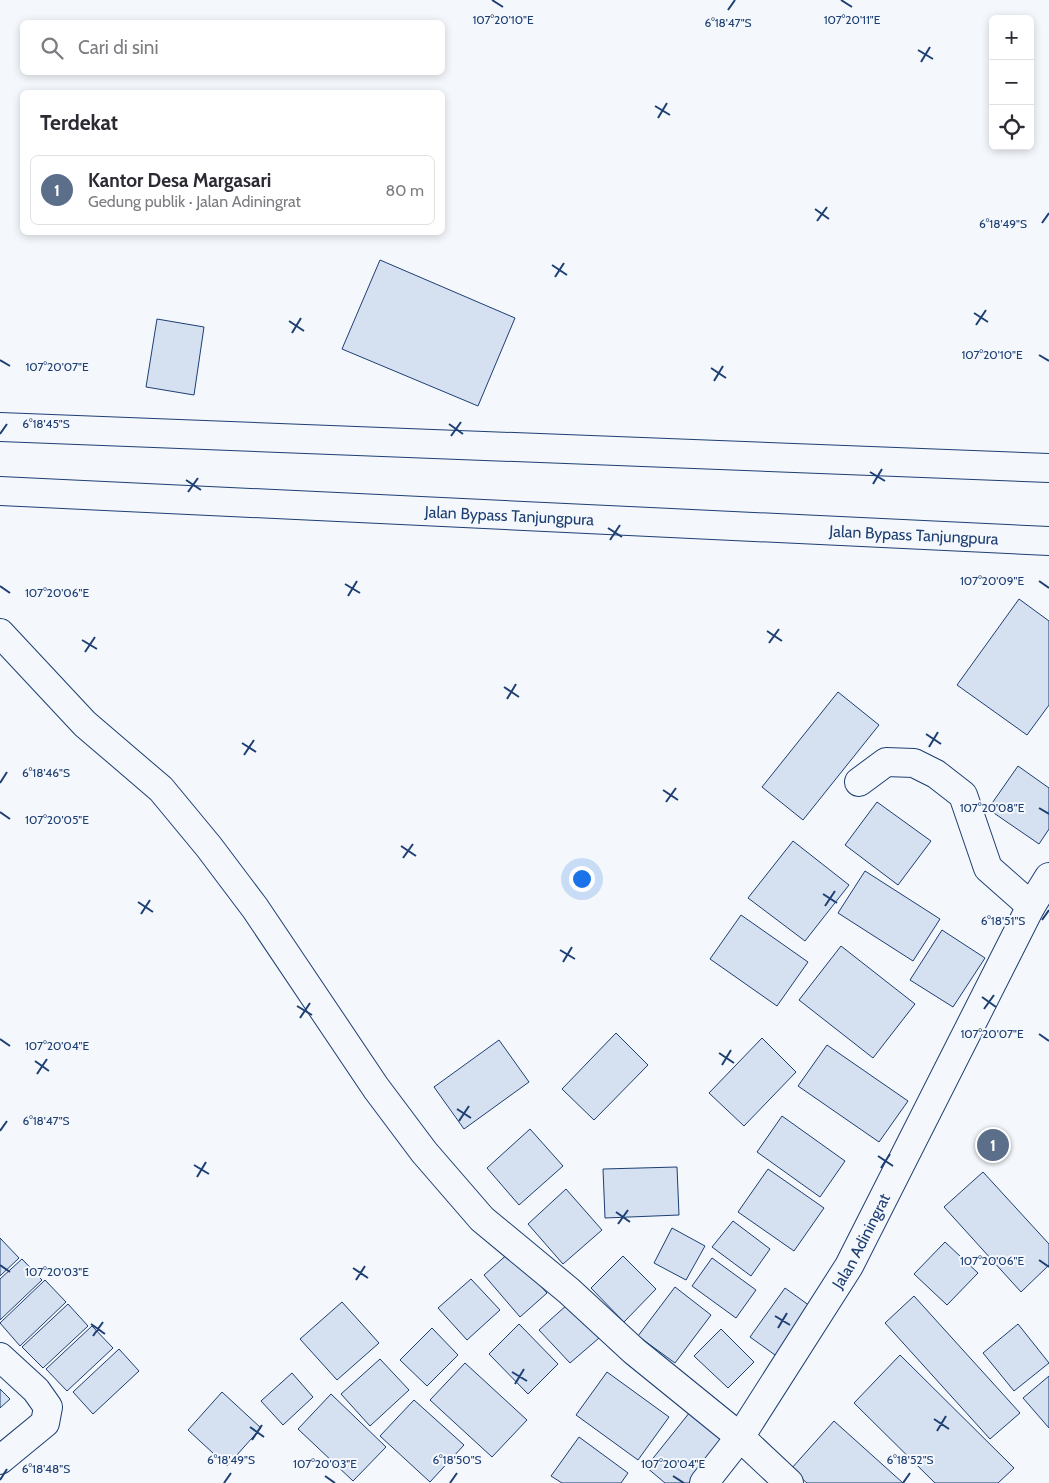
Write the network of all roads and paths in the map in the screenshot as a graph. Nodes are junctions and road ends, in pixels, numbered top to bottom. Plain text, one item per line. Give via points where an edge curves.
1 (0, 427) edge
2 (1049, 468) edge
3 (0, 491) edge
4 (1049, 541) edge
5 (4, 646) edge
6 (859, 782) dead end
7 (1049, 877) edge
8 (1031, 906) junction
9 (0, 1357) edge
10 (740, 1437) junction
11 (0, 1460) edge
12 (704, 1483) edge
13 (789, 1483) edge

1 - 2 main road
3 - 4 main road, Jalan Bypass Tanjungpura
5 - 10 main road via 85,724 161,789 210,847 376,1088 424,1152 482,1219 634,1351
6 - 8 main road via 886,762 914,763 936,774 963,795 988,868
7 - 8 main road, Jalan Adiningrat
8 - 10 main road, Jalan Adiningrat via 849,1266
9 - 11 main road via 36,1390 48,1407 45,1423
10 - 12 main road, Jalan Adiningrat
10 - 13 main road

